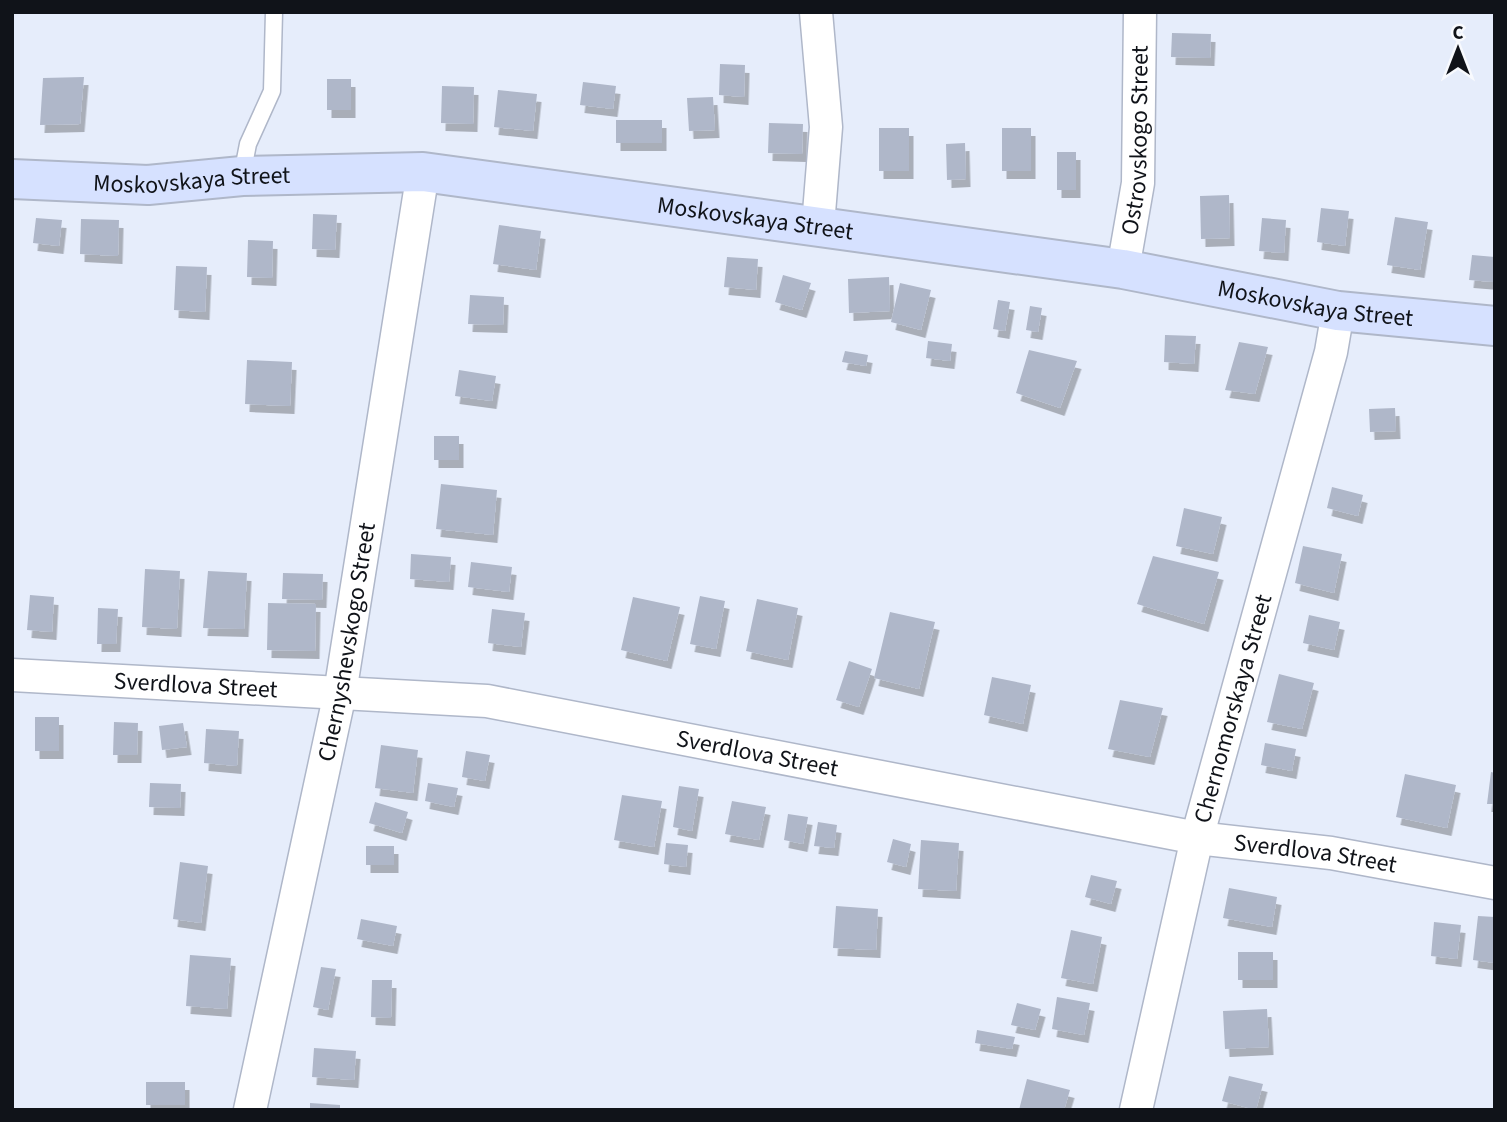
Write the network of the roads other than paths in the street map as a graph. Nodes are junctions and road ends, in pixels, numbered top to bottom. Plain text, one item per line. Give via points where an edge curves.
1 (274, 12) edge
2 (816, 12) edge
3 (1140, 12) edge
4 (423, 172) junction
5 (242, 176) junction
6 (12, 179) edge
7 (818, 225) junction
8 (1124, 270) junction
9 (1338, 311) junction
10 (1495, 326) edge
11 (12, 675) edge
12 (340, 693) junction
13 (1197, 838) junction
14 (1495, 883) edge
15 (250, 1110) edge
16 (1136, 1110) edge

1 - 5 lane via 272,91 248,144
2 - 7 street via 825,127
3 - 8 street, Ostrovskogo Street via 1138,183
4 - 5 street, Moskovskaya Street
4 - 7 street, Moskovskaya Street
4 - 12 street, Chernyshevskogo Street
5 - 6 street, Moskovskaya Street via 148,185
7 - 8 street, Moskovskaya Street
8 - 9 street, Moskovskaya Street
9 - 10 street, Moskovskaya Street
9 - 13 street, Chernomorskaya Street via 1331,352
11 - 12 street, Sverdlova Street
12 - 13 street, Sverdlova Street via 487,701
12 - 15 street, Chernyshevskogo Street
13 - 14 street, Sverdlova Street via 1331,853
13 - 16 street, Chernomorskaya Street

